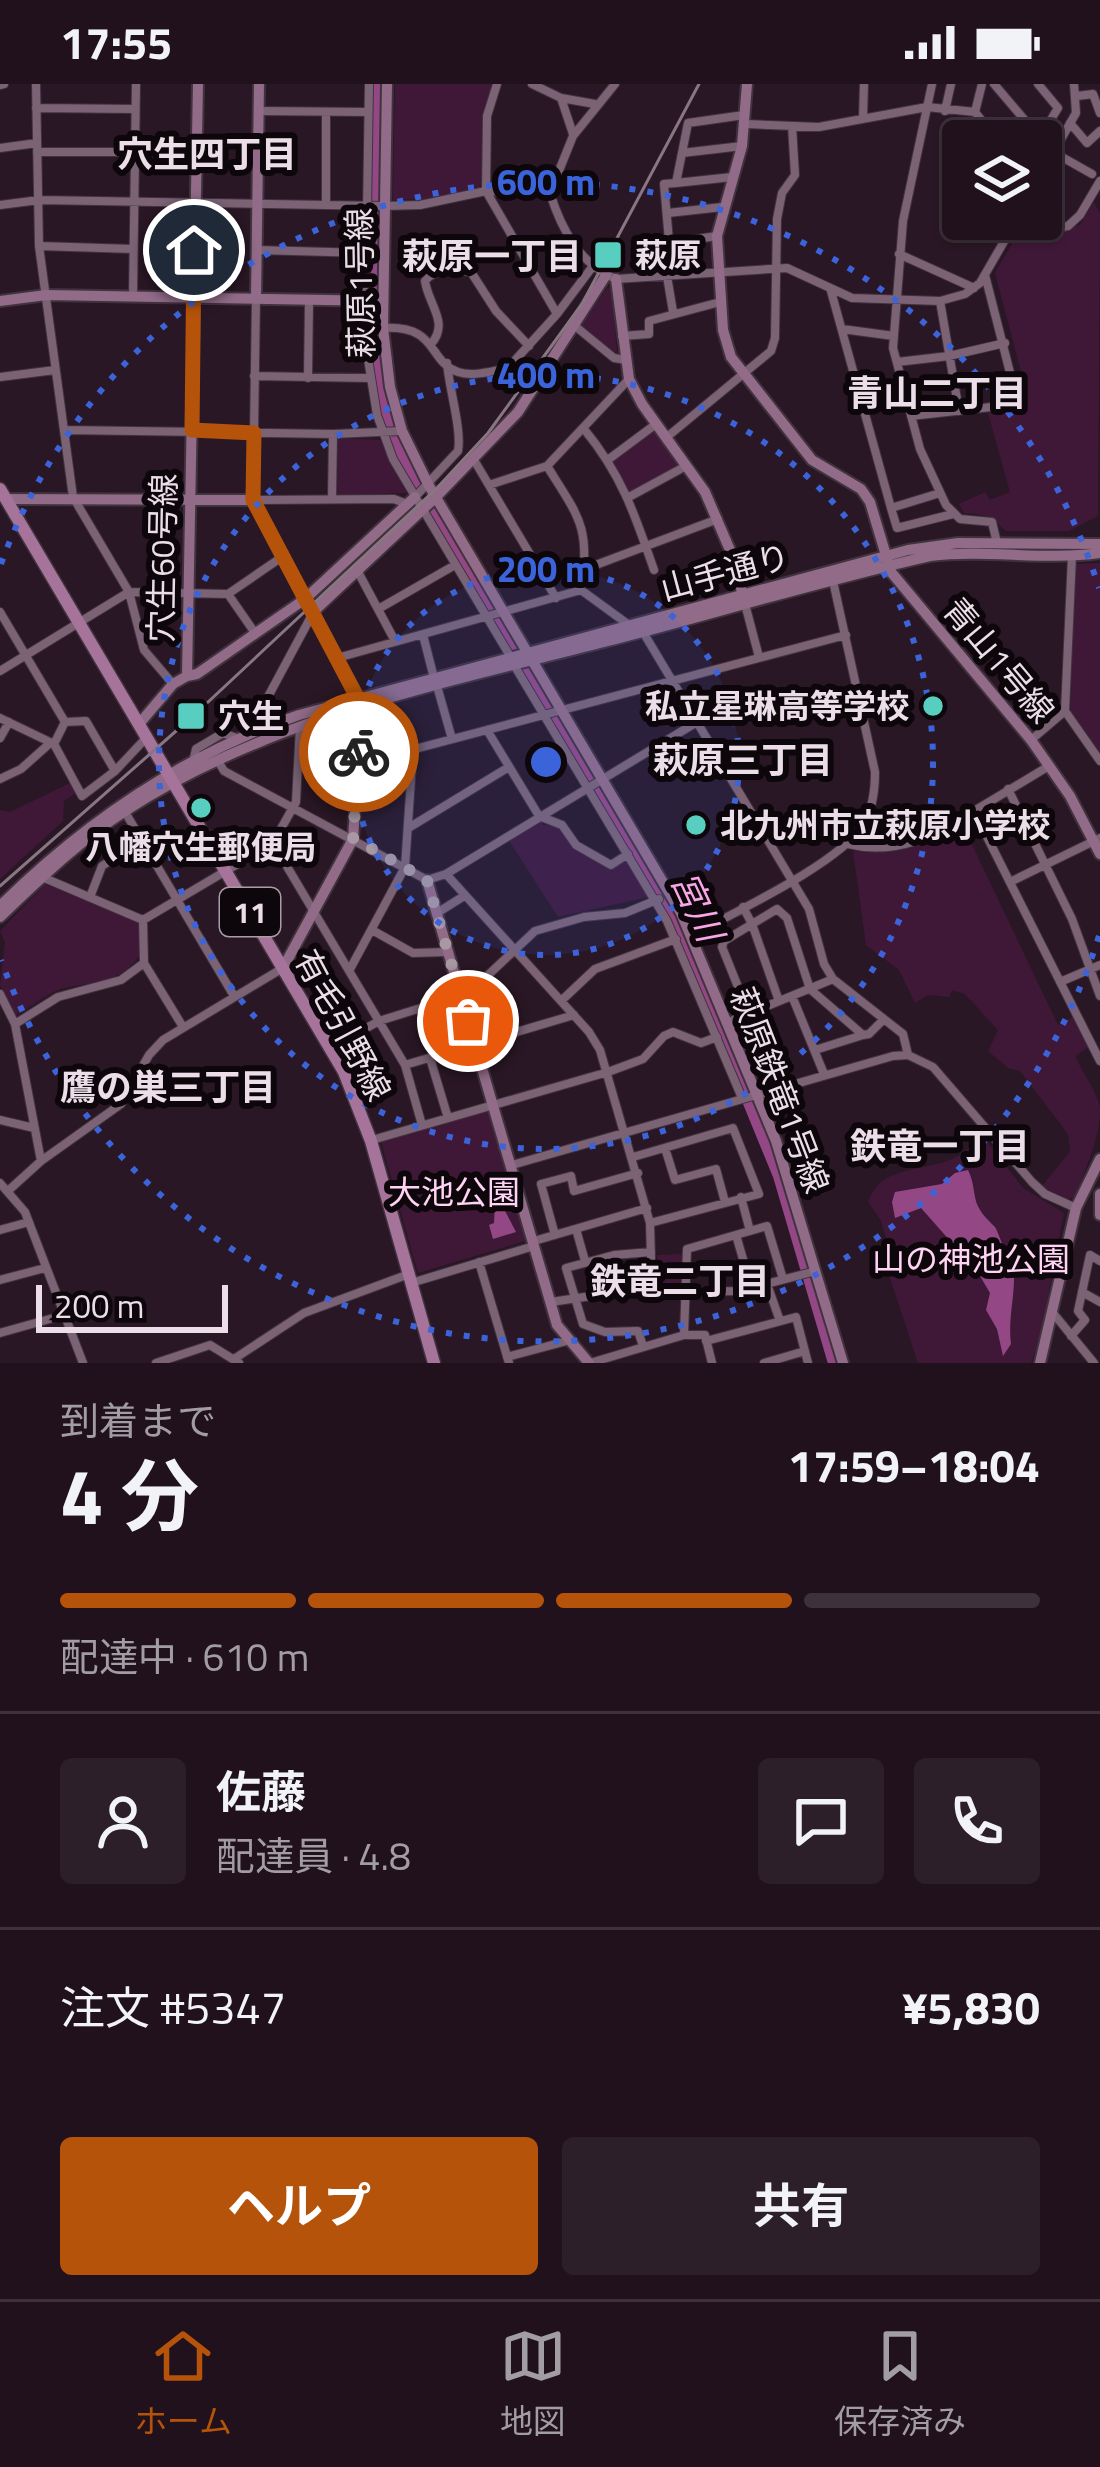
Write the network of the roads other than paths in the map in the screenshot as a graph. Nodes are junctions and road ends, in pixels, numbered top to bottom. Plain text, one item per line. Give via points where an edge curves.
1 (36, 84) edge
2 (136, 84) edge
3 (198, 84) edge
4 (259, 84) edge
5 (369, 84) edge
6 (387, 84) edge
7 (497, 84) edge
8 (532, 84) edge
9 (614, 84) edge
10 (746, 84) edge
11 (864, 84) edge
12 (932, 84) edge
13 (951, 84) edge
14 (982, 84) edge
15 (994, 84) edge
16 (1038, 84) edge
17 (1074, 84) edge
18 (1077, 96) junction
19 (561, 98) junction
20 (595, 104) junction
21 (927, 107) junction
22 (36, 108) junction
23 (135, 109) junction
24 (260, 112) junction
25 (326, 112) junction
26 (368, 112) junction
27 (945, 112) junction
28 (975, 112) junction
29 (1100, 113) edge
30 (863, 117) junction
31 (746, 120) junction
32 (981, 120) edge
33 (1024, 120) edge
34 (1051, 120) edge
35 (1070, 123) junction
36 (792, 127) junction
37 (1100, 131) edge
38 (573, 136) junction
39 (1062, 136) edge
40 (742, 146) junction
41 (37, 147) junction
42 (0, 148) edge
43 (134, 152) junction
44 (682, 153) junction
45 (1062, 158) edge
46 (732, 177) junction
47 (1096, 178) edge
48 (676, 183) junction
49 (487, 191) junction
50 (550, 193) junction
51 (39, 200) junction
52 (133, 202) junction
53 (195, 203) junction
54 (257, 203) junction
55 (0, 205) edge
56 (326, 205) junction
57 (369, 205) junction
58 (384, 206) junction
59 (722, 207) junction
60 (668, 213) junction
61 (1062, 227) edge
62 (717, 236) junction
63 (1005, 240) edge
64 (669, 243) junction
65 (39, 246) junction
66 (133, 249) junction
67 (257, 250) junction
68 (366, 253) junction
69 (899, 254) junction
70 (773, 267) junction
71 (603, 272) junction
72 (717, 272) junction
73 (985, 274) junction
74 (669, 275) junction
75 (974, 288) junction
76 (830, 289) junction
77 (46, 295) junction
78 (133, 296) junction
79 (193, 297) junction
80 (256, 298) junction
81 (309, 300) junction
82 (896, 300) junction
83 (0, 301) edge
84 (374, 301) junction
85 (940, 301) junction
86 (720, 302) junction
87 (673, 312) junction
88 (557, 314) junction
89 (575, 326) junction
90 (383, 328) junction
91 (842, 329) junction
92 (622, 336) junction
93 (894, 336) junction
94 (1005, 343) junction
95 (431, 344) junction
96 (529, 346) junction
97 (949, 356) junction
98 (626, 360) junction
99 (897, 362) junction
100 (447, 363) junction
101 (55, 370) junction
102 (254, 376) junction
103 (743, 376) junction
104 (0, 377) edge
105 (308, 378) junction
106 (369, 378) junction
107 (629, 379) junction
108 (959, 411) junction
109 (911, 416) junction
110 (656, 424) junction
111 (584, 429) junction
112 (64, 430) junction
113 (192, 430) junction
114 (402, 431) junction
115 (254, 433) junction
116 (334, 434) junction
117 (383, 434) junction
118 (667, 437) junction
119 (609, 459) junction
120 (474, 460) junction
121 (688, 465) junction
122 (548, 466) junction
123 (428, 484) junction
124 (489, 485) junction
125 (940, 493) junction
126 (629, 496) junction
127 (2, 497) edge
128 (73, 497) junction
129 (436, 497) junction
130 (332, 498) junction
131 (190, 500) junction
132 (253, 500) junction
133 (411, 500) junction
134 (891, 508) junction
135 (423, 510) junction
136 (953, 514) junction
137 (718, 519) junction
138 (1100, 544) edge
139 (646, 547) junction
140 (997, 547) junction
141 (1100, 553) edge
142 (1072, 556) junction
143 (282, 557) junction
144 (888, 561) junction
145 (455, 566) junction
146 (585, 569) junction
147 (357, 570) junction
148 (654, 570) dead end
149 (833, 581) junction
150 (581, 590) junction
151 (129, 592) junction
152 (189, 593) junction
153 (228, 594) junction
154 (556, 598) junction
155 (304, 599) junction
156 (744, 599) junction
157 (380, 608) junction
158 (0, 612) edge
159 (313, 612) junction
160 (495, 615) junction
161 (79, 622) junction
162 (629, 625) junction
163 (643, 632) junction
164 (255, 633) junction
165 (423, 635) junction
166 (845, 635) junction
167 (395, 641) junction
168 (25, 654) junction
169 (759, 657) junction
170 (337, 658) junction
171 (521, 658) junction
172 (0, 671) edge
173 (187, 676) junction
174 (674, 680) junction
175 (435, 682) junction
176 (172, 685) junction
177 (360, 704) junction
178 (1065, 711) junction
179 (552, 713) junction
180 (4, 720) edge
181 (299, 721) junction
182 (65, 722) junction
183 (697, 722) junction
184 (139, 724) junction
185 (258, 730) junction
186 (488, 730) junction
187 (147, 737) junction
188 (0, 738) edge
189 (452, 739) junction
190 (1030, 740) junction
191 (51, 744) junction
192 (413, 750) junction
193 (217, 760) junction
194 (1100, 761) edge
195 (358, 764) junction
196 (1049, 766) junction
197 (509, 767) junction
198 (115, 771) junction
199 (0, 779) edge
200 (172, 780) junction
201 (601, 780) junction
202 (589, 788) junction
203 (1008, 789) junction
204 (294, 806) junction
205 (125, 811) junction
206 (974, 811) junction
207 (538, 816) junction
208 (408, 828) junction
209 (353, 838) junction
210 (142, 840) junction
211 (273, 843) junction
212 (848, 844) junction
213 (1098, 844) edge
214 (628, 854) junction
215 (1045, 865) junction
216 (405, 867) junction
217 (226, 872) junction
218 (446, 874) junction
219 (42, 877) junction
220 (427, 880) junction
221 (790, 880) junction
222 (1010, 882) junction
223 (464, 896) junction
224 (664, 896) junction
225 (90, 897) junction
226 (177, 900) junction
227 (0, 906) edge
228 (742, 907) junction
229 (315, 911) junction
230 (437, 913) junction
231 (0, 917) edge
232 (143, 920) junction
233 (752, 924) junction
234 (372, 930) junction
235 (690, 937) junction
236 (676, 939) junction
237 (513, 950) junction
238 (447, 952) junction
239 (144, 962) junction
240 (1096, 966) edge
241 (283, 968) junction
242 (349, 971) junction
243 (833, 979) junction
244 (1060, 982) junction
245 (810, 989) junction
246 (0, 994) edge
247 (234, 996) junction
248 (793, 996) junction
249 (1100, 996) edge
250 (461, 997) junction
251 (561, 1001) junction
252 (779, 1001) junction
253 (749, 1014) junction
254 (574, 1016) junction
255 (883, 1020) junction
256 (379, 1021) junction
257 (726, 1023) junction
258 (15, 1024) junction
259 (183, 1027) junction
260 (863, 1035) junction
261 (717, 1037) junction
262 (476, 1046) junction
263 (331, 1049) junction
264 (814, 1050) junction
265 (908, 1055) junction
266 (430, 1058) junction
267 (1100, 1061) edge
268 (405, 1065) junction
269 (608, 1072) junction
270 (824, 1074) junction
271 (756, 1092) junction
272 (742, 1098) junction
273 (494, 1105) junction
274 (448, 1118) junction
275 (0, 1120) edge
276 (422, 1125) junction
277 (34, 1128) junction
278 (626, 1132) junction
279 (370, 1141) junction
280 (665, 1148) junction
281 (633, 1157) junction
282 (1100, 1159) edge
283 (41, 1161) junction
284 (512, 1165) junction
285 (638, 1173) junction
286 (4, 1186) edge
287 (1100, 1194) edge
288 (741, 1197) junction
289 (725, 1202) junction
290 (647, 1208) junction
291 (1076, 1208) junction
292 (1100, 1215) edge
293 (28, 1222) junction
294 (650, 1223) junction
295 (576, 1229) junction
296 (0, 1230) edge
297 (750, 1231) junction
298 (555, 1235) junction
299 (736, 1235) junction
300 (534, 1244) junction
301 (651, 1252) junction
302 (1100, 1261) edge
303 (479, 1262) junction
304 (585, 1262) junction
305 (45, 1268) junction
306 (811, 1273) junction
307 (410, 1278) junction
308 (783, 1279) junction
309 (0, 1280) edge
310 (767, 1284) junction
311 (1082, 1292) junction
312 (687, 1293) junction
313 (720, 1293) junction
314 (652, 1294) junction
315 (573, 1296) junction
316 (551, 1302) junction
317 (1100, 1302) edge
318 (1053, 1313) junction
319 (64, 1315) junction
320 (780, 1322) junction
321 (0, 1333) edge
322 (684, 1335) junction
323 (1071, 1336) junction
324 (567, 1341) junction
325 (706, 1341) junction
326 (643, 1346) junction
327 (805, 1352) junction
328 (624, 1358) edge
329 (177, 1359) edge
330 (508, 1360) edge
331 (237, 1361) edge
332 (82, 1363) edge
333 (156, 1363) edge
334 (434, 1363) edge
335 (590, 1363) edge
336 (711, 1363) edge
337 (764, 1363) edge
338 (808, 1363) edge
339 (843, 1363) edge
340 (1040, 1363) edge
341 (1094, 1363) edge

1 - 22 street
2 - 23 street
3 - 53 street, 穴生60号線
4 - 24 street
5 - 26 street
6 - 58 street, 萩原1号線
7 - 49 street via 487,116
8 - 19 street
9 - 20 street
10 - 31 street
11 - 30 street
12 - 21 street
13 - 27 street
14 - 28 street
15 - 33 street
16 - 34 street via 1058,108
17 - 18 street
18 - 29 street via 1093,94
18 - 35 street
19 - 20 street
19 - 38 street
20 - 38 street
21 - 27 street
21 - 30 street
21 - 69 street
22 - 23 street
22 - 41 street
23 - 43 street
24 - 25 street
24 - 54 street
25 - 26 street
25 - 56 street
26 - 57 street
27 - 28 street
28 - 32 street
30 - 36 street
31 - 36 street
31 - 40 street
31 - 44 street via 688,123
35 - 37 street via 1087,143
35 - 39 street
36 - 70 street via 795,176 782,194
38 - 50 street
40 - 44 street
40 - 46 street
41 - 42 street
41 - 43 street
41 - 51 street
43 - 52 street
44 - 48 street
45 - 47 street
46 - 48 street
46 - 59 street
47 - 61 street
48 - 60 street via 664,184
49 - 50 street
49 - 58 street
49 - 88 street
50 - 71 street via 562,227
51 - 52 street
51 - 55 street
51 - 65 street
52 - 53 street
52 - 66 street
53 - 54 street
53 - 79 street, 穴生60号線
54 - 56 street
54 - 67 street
56 - 57 street
57 - 58 street
57 - 68 street
58 - 84 street, 萩原1号線
59 - 60 street
59 - 62 street
60 - 64 street
62 - 64 street
62 - 72 street
63 - 73 street
64 - 74 street
65 - 66 street
65 - 77 street
66 - 78 street
67 - 68 street
67 - 80 street
68 - 84 street
69 - 75 street
69 - 82 street
70 - 72 street
70 - 76 street via 798,270
70 - 103 street via 775,338
71 - 74 street
71 - 88 street
71 - 89 street
71 - 92 street
72 - 74 street
72 - 86 street
73 - 75 street
73 - 94 street
74 - 87 street
75 - 85 street
76 - 82 street
76 - 91 street
77 - 78 street
77 - 83 street
77 - 101 street
78 - 79 street
79 - 80 street
79 - 113 street, 穴生60号線
80 - 81 street
80 - 102 street
81 - 84 street
81 - 105 street
82 - 85 street
82 - 93 street
84 - 90 street, 萩原1号線
84 - 106 street
85 - 97 street
86 - 87 street
86 - 103 street
87 - 92 street via 649,321 649,334
88 - 96 street
89 - 98 street
89 - 120 street via 518,412
90 - 95 street via 410,329
90 - 114 street, 萩原1号線
91 - 93 street
91 - 134 street
92 - 98 street
93 - 99 street
94 - 97 street
94 - 108 street via 1016,396 1009,405
95 - 96 street via 440,326 424,281 436,271 462,270
95 - 100 street
96 - 100 street via 516,363 491,371 461,373
97 - 99 street
97 - 108 street
98 - 107 street
99 - 109 street
100 - 123 street via 460,442
101 - 104 street
101 - 112 street
102 - 105 street
102 - 115 street
103 - 118 street
103 - 144 street via 812,460 861,489
105 - 106 street
106 - 117 street
107 - 110 street
107 - 111 street
108 - 109 street
109 - 125 street
110 - 118 street
110 - 119 street
111 - 119 street
111 - 122 street
112 - 113 street
112 - 128 street
113 - 115 street
113 - 131 street, 穴生60号線
114 - 117 street
114 - 123 street, 萩原1号線
115 - 116 street
115 - 132 street
116 - 117 street
116 - 130 street
117 - 133 street
118 - 121 street
119 - 126 street
120 - 124 street
120 - 129 street
121 - 126 street
121 - 137 street
122 - 124 street
122 - 146 street via 582,523
123 - 129 street, 萩原1号線
123 - 133 street
124 - 154 street
125 - 134 street
125 - 136 street
126 - 139 street
127 - 128 street
127 - 161 main road, 有毛引野線 / 11
128 - 131 street
128 - 151 street
129 - 135 street
129 - 160 street, 萩原1号線
130 - 132 street
130 - 133 street
131 - 132 street
131 - 152 street, 穴生60号線
132 - 143 street
133 - 135 street
133 - 155 street
134 - 136 street via 897,528
135 - 145 street
135 - 147 street
136 - 140 street via 992,522
137 - 139 street
137 - 156 street
138 - 140 street, 山手通り
139 - 146 street
139 - 148 street
140 - 142 street, 山手通り
140 - 144 street, 山手通り
141 - 142 street, 山手通り
142 - 178 street
143 - 153 street
143 - 155 street
144 - 149 street, 山手通り
144 - 156 street, 山手通り
144 - 190 street, 青山1号線
145 - 157 street
145 - 160 street
146 - 150 street
147 - 157 street
147 - 159 street
149 - 156 street, 山手通り
149 - 166 street
150 - 154 street
150 - 162 street
151 - 152 street
151 - 161 street
151 - 176 street via 144,650
152 - 153 street
152 - 173 street, 穴生60号線
153 - 164 street
154 - 160 street
155 - 159 street
155 - 164 street
156 - 162 street, 山手通り
156 - 163 street, 山手通り
156 - 169 street
157 - 167 street
158 - 168 street
159 - 170 street
159 - 185 street
160 - 165 street
160 - 171 street, 萩原1号線
161 - 168 street
161 - 184 main road, 有毛引野線 / 11
162 - 171 street, 山手通り
163 - 171 street, 山手通り
163 - 174 street
164 - 173 street
165 - 167 street
165 - 175 street
166 - 169 street
166 - 212 street via 875,772 864,824
167 - 170 street
168 - 172 street
168 - 182 street
169 - 174 street
170 - 177 street
171 - 175 street, 山手通り
171 - 179 street, 萩原鉄竜1号線
173 - 176 street, 穴生60号線
174 - 179 street
174 - 183 street
175 - 177 street, 山手通り
175 - 189 street
176 - 184 street, 穴生60号線
177 - 181 street, 山手通り
177 - 195 street
178 - 190 street
178 - 194 street
179 - 186 street
179 - 201 street, 萩原鉄竜1号線
179 - 202 street
180 - 188 street
180 - 191 street
181 - 185 street, 山手通り
181 - 193 street, 山手通り
181 - 204 street
182 - 191 street
182 - 198 street via 86,721
183 - 201 street
183 - 221 street
184 - 187 main road, 有毛引野線 / 11
185 - 200 street, 山手通り
186 - 189 street
186 - 197 street
187 - 198 street
187 - 200 main road, 有毛引野線 / 11
189 - 192 street
190 - 196 street, 青山1号線
191 - 198 street via 82,796
191 - 199 street
192 - 195 street
192 - 208 street
193 - 200 street, 山手通り
193 - 204 street
195 - 209 street
196 - 203 street
196 - 213 street, 青山1号線
197 - 207 street
197 - 208 street
200 - 205 street
200 - 217 main road, 有毛引野線 / 11
200 - 227 street via 90,826
201 - 202 street
201 - 224 street, 萩原鉄竜1号線
202 - 207 street
202 - 214 street
203 - 206 street
203 - 215 street
204 - 209 street
204 - 211 street
205 - 210 street
205 - 219 street
206 - 212 street via 909,844
206 - 222 street
207 - 214 street via 562,825 576,845 611,866
207 - 218 street
208 - 216 street
209 - 216 street
209 - 229 street
210 - 225 street via 102,866
210 - 226 street
211 - 217 street
211 - 229 street
212 - 221 street
213 - 215 street
214 - 224 street
215 - 222 street
215 - 240 street
216 - 220 street
216 - 234 street
217 - 226 street
217 - 241 main road, 有毛引野線 / 11
218 - 220 street
218 - 223 street
219 - 225 street
219 - 231 street
220 - 230 street
221 - 228 street
221 - 243 street
222 - 244 street
223 - 230 street
223 - 237 street
224 - 235 street, 萩原鉄竜1号線
224 - 236 street
224 - 237 street via 626,913 548,925
225 - 232 street
226 - 232 street
226 - 247 street
228 - 233 street
228 - 235 street
229 - 241 street
229 - 242 street
230 - 238 street
232 - 239 street
233 - 245 street via 782,911
233 - 252 street
233 - 253 street via 722,947
234 - 238 street via 413,953
234 - 242 street
235 - 257 street, 萩原鉄竜1号線
236 - 251 street via 595,969
236 - 261 street
237 - 250 street
237 - 251 street
238 - 250 street
239 - 258 street via 121,980 69,992
239 - 259 street
240 - 244 street
240 - 249 street
241 - 247 street
241 - 263 main road, 有毛引野線 / 11
242 - 256 street
243 - 245 street
243 - 255 street
244 - 267 street
245 - 248 street
245 - 260 street
246 - 258 street
247 - 259 street
248 - 252 street
248 - 264 street
250 - 256 street
250 - 262 street
251 - 254 street
252 - 253 street
253 - 257 street
254 - 262 street
254 - 269 street
255 - 260 street
255 - 265 street via 903,1034
256 - 263 street
256 - 268 street
257 - 271 street, 萩原鉄竜1号線
258 - 277 street
259 - 283 street via 148,1054 121,1104
260 - 264 street
261 - 269 street via 701,1043 674,1032 644,1059
261 - 272 street
262 - 266 street
262 - 273 street
263 - 279 main road, 有毛引野線 / 11
264 - 270 street
265 - 270 street
265 - 291 street via 933,1067 1045,1195
266 - 268 street
266 - 274 street
268 - 276 street
269 - 273 street
269 - 278 street
270 - 271 street
271 - 272 street
271 - 306 street, 萩原鉄竜1号線
272 - 278 street
273 - 274 street
273 - 284 street
274 - 276 street
275 - 277 street
276 - 279 street
277 - 283 street
278 - 281 street
278 - 284 street
279 - 307 main road, 有毛引野線 / 11
280 - 281 street
280 - 288 street via 733,1128 759,1193
280 - 289 street via 675,1180 716,1169
281 - 285 street
282 - 291 street
283 - 286 street
284 - 300 street
285 - 290 street
285 - 298 street via 574,1191 571,1176 541,1184
286 - 293 street
287 - 292 street
288 - 289 street
288 - 297 street
289 - 294 street
290 - 294 street
290 - 295 street
291 - 318 street
293 - 296 street
293 - 305 street
294 - 301 street
295 - 298 street
295 - 304 street
297 - 299 street
297 - 308 street via 767,1226
298 - 300 street
299 - 312 street via 687,1249
299 - 313 street via 745,1266 719,1273
300 - 303 street
300 - 316 street
301 - 304 street
301 - 314 street
302 - 311 street via 1090,1255
303 - 307 street
303 - 330 street
304 - 315 street via 566,1268
305 - 309 street
305 - 319 street
306 - 308 street
306 - 339 street, 萩原鉄竜1号線
307 - 331 street via 304,1312
307 - 334 main road, 有毛引野線 / 11
308 - 310 street
310 - 313 street
310 - 320 street
311 - 317 street
311 - 323 street via 1078,1311 1085,1320
312 - 313 street
312 - 314 street
312 - 322 street
314 - 315 street
315 - 316 street
315 - 326 street via 590,1329 638,1331
316 - 324 street
318 - 323 street
318 - 340 street
319 - 321 street
319 - 332 street
320 - 325 street
320 - 327 street via 796,1317
322 - 325 street
322 - 326 street
323 - 341 street
324 - 330 street
324 - 335 street
325 - 336 street
326 - 328 street
327 - 337 street
327 - 338 street
328 - 335 street
329 - 331 street via 210,1345
329 - 333 street

